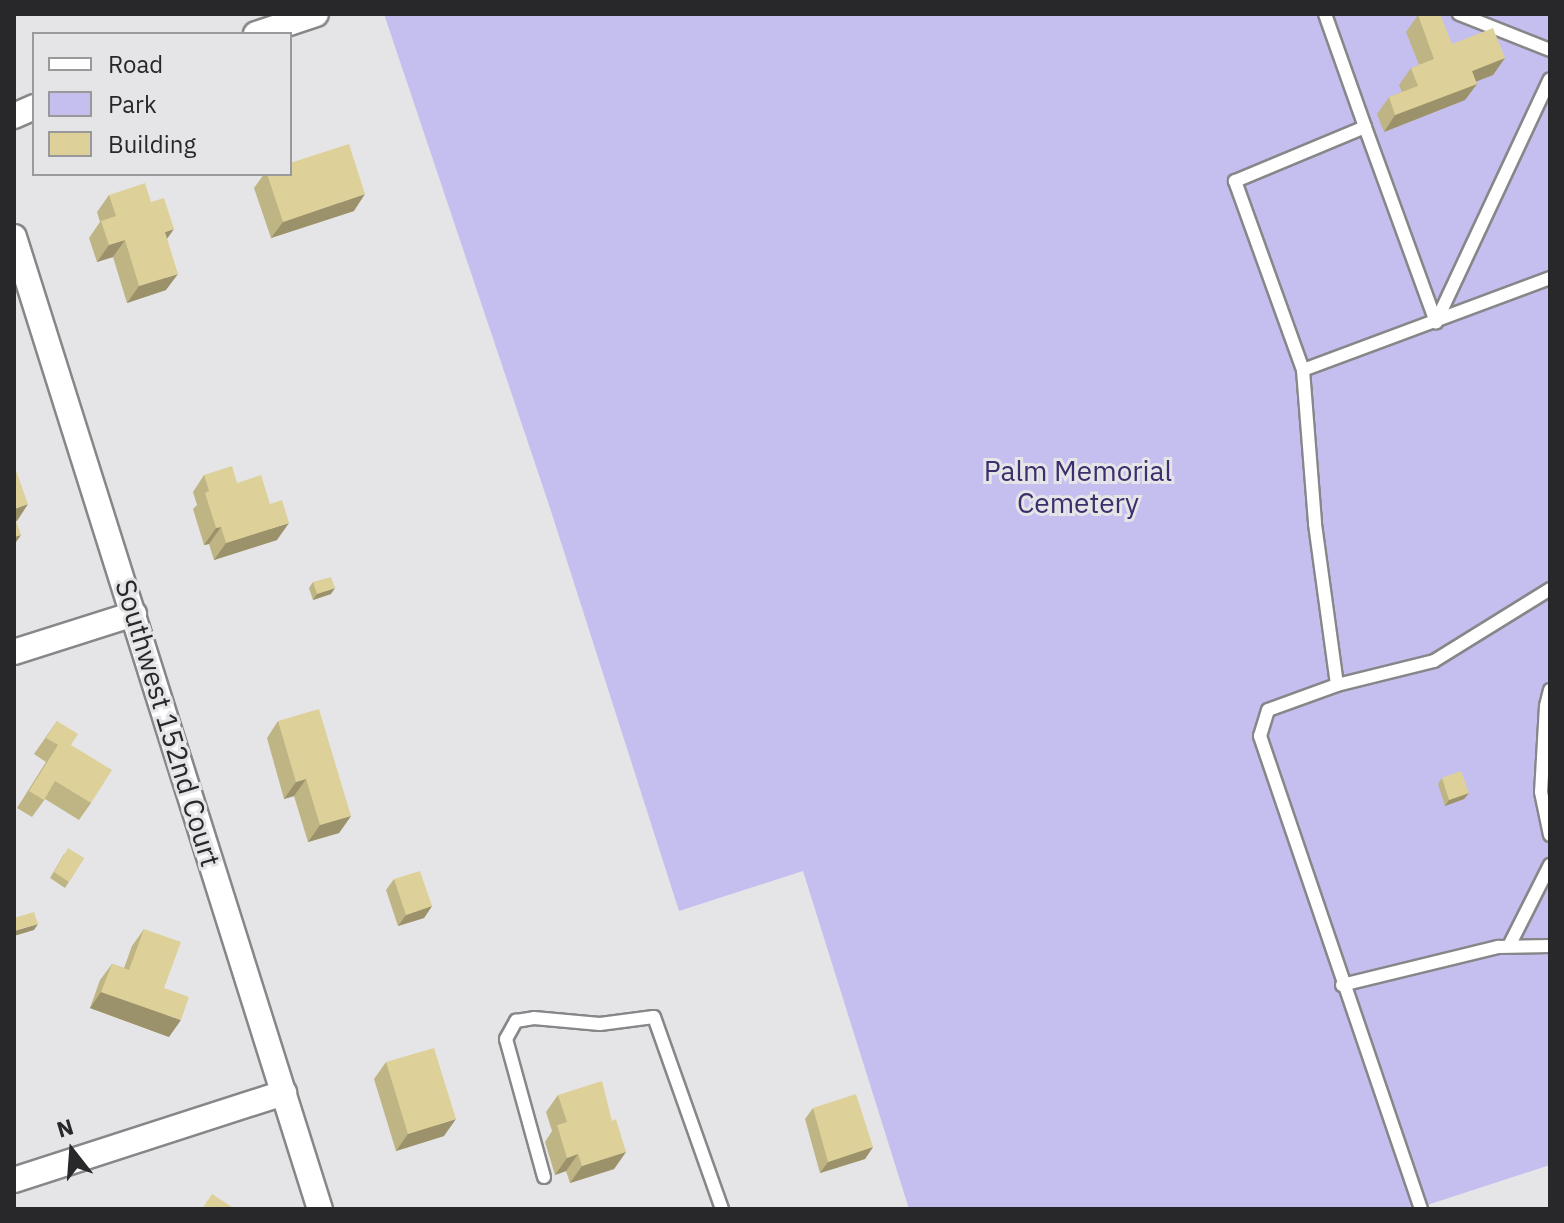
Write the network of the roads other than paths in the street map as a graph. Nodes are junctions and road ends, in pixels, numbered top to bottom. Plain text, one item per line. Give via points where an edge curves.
1 (316, 14) edge
2 (1325, 14) edge
3 (1459, 14) edge
4 (262, 32) edge
5 (1550, 50) edge
6 (1550, 79) edge
7 (1365, 127) junction
8 (14, 237) edge
9 (1550, 278) edge
10 (1436, 322) junction
11 (1303, 370) junction
12 (1550, 589) edge
13 (134, 614) junction
14 (14, 652) edge
15 (1337, 685) junction
16 (1550, 690) edge
17 (1550, 835) edge
18 (1550, 865) edge
19 (1509, 946) junction
20 (1550, 946) edge
21 (1342, 985) junction
22 (284, 1093) junction
23 (544, 1177) dead end
24 (14, 1180) edge
25 (320, 1209) edge
26 (722, 1209) edge
27 (1421, 1209) edge

1 - 4 street
2 - 7 lane
3 - 5 lane
6 - 10 lane
7 - 10 lane
7 - 11 lane via 1235,181
8 - 13 street, Southwest 152nd Court
9 - 10 lane
10 - 11 lane
11 - 15 lane via 1315,524
12 - 15 lane via 1434,661
13 - 14 street
13 - 22 street, Southwest 152nd Court
15 - 21 lane via 1268,710 1260,736
16 - 17 lane via 1541,792
18 - 19 lane
19 - 20 lane
19 - 21 lane
21 - 27 lane
22 - 24 street
22 - 25 street, Southwest 152nd Court
23 - 26 lane via 506,1039 516,1021 600,1024 654,1017

